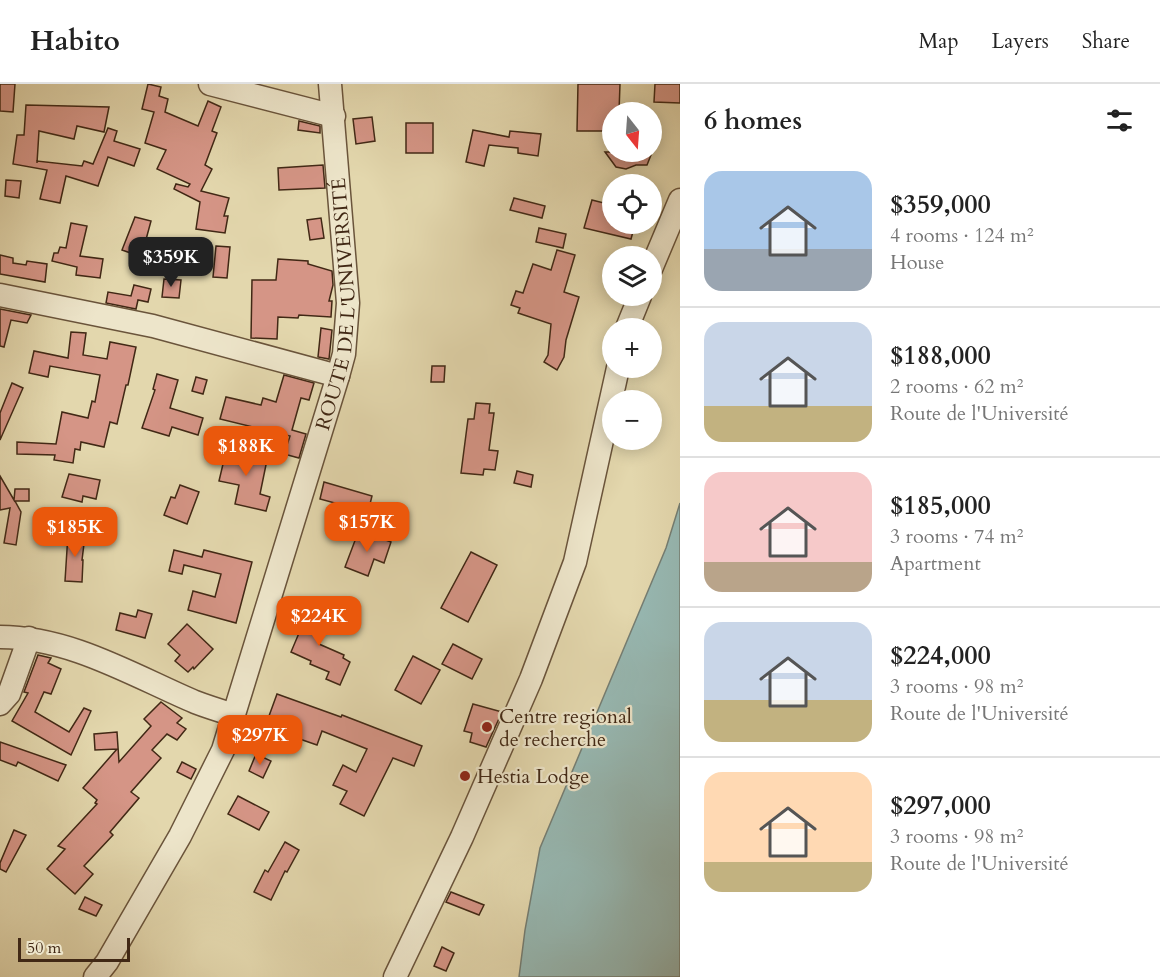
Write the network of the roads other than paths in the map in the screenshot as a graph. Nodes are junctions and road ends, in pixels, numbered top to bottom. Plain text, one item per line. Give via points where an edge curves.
1 (210, 84) edge
2 (330, 84) edge
3 (334, 116) junction
4 (680, 200) edge
5 (661, 246) edge
6 (0, 295) edge
7 (338, 376) junction
8 (616, 378) edge
9 (0, 637) edge
10 (29, 638) junction
11 (0, 704) edge
12 (234, 715) junction
13 (95, 977) edge
14 (395, 977) edge

1 - 3 street
2 - 3 street, ROUTE DE L'UNIVERSITÉ
3 - 7 street, ROUTE DE L'UNIVERSITÉ via 348,303
4 - 5 street
6 - 7 street via 153,326
7 - 12 street, ROUTE DE L'UNIVERSITÉ
8 - 14 street via 574,562 531,679
9 - 10 street
10 - 11 street via 9,694
10 - 12 street via 93,656
12 - 13 street, ROUTE DE L'UNIVERSITÉ via 223,750 180,836

